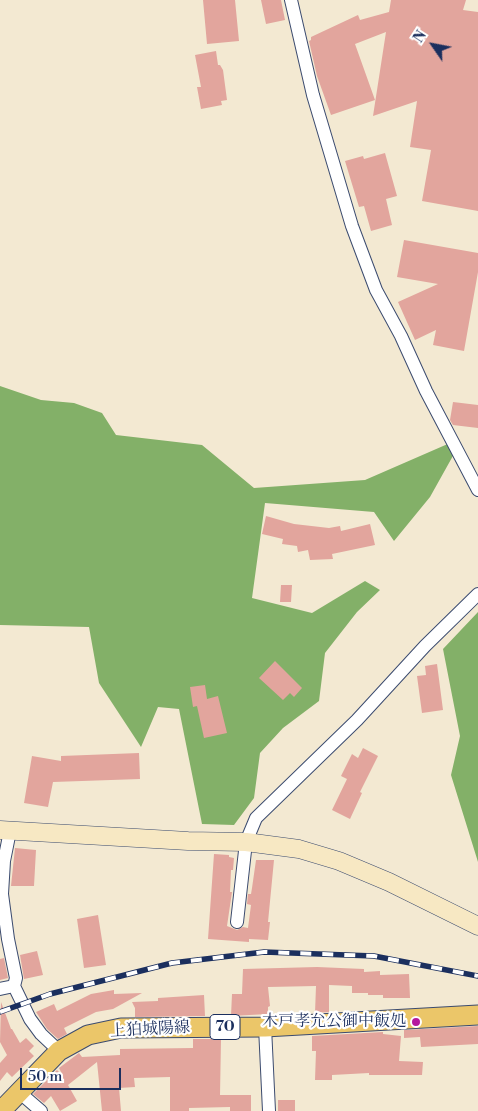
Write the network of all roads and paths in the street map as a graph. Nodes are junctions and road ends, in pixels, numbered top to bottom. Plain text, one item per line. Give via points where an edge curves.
1 (291, 0) edge
2 (478, 490) edge
3 (478, 594) edge
4 (5, 830) edge
5 (246, 842) junction
6 (238, 922) dead end
7 (478, 926) edge
8 (14, 986) junction
9 (0, 989) edge
10 (478, 1015) edge
11 (265, 1027) junction
12 (59, 1051) junction
13 (19, 1092) junction
14 (1, 1111) edge
15 (41, 1111) edge
16 (269, 1111) edge

1 - 2 street via 313,95 352,226 376,290
3 - 5 street via 357,720 256,818
4 - 5 street
4 - 8 street via 2,894 16,978
5 - 6 street
5 - 7 street via 300,849 339,861
8 - 9 street
8 - 12 street via 40,1034
10 - 11 main road, 上狛城陽線 / 70
11 - 12 main road, 上狛城陽線 / 70 via 121,1028 88,1035
11 - 16 street
12 - 13 main road, 上狛城陽線 / 70
13 - 14 main road, 上狛城陽線 / 70
13 - 15 street

